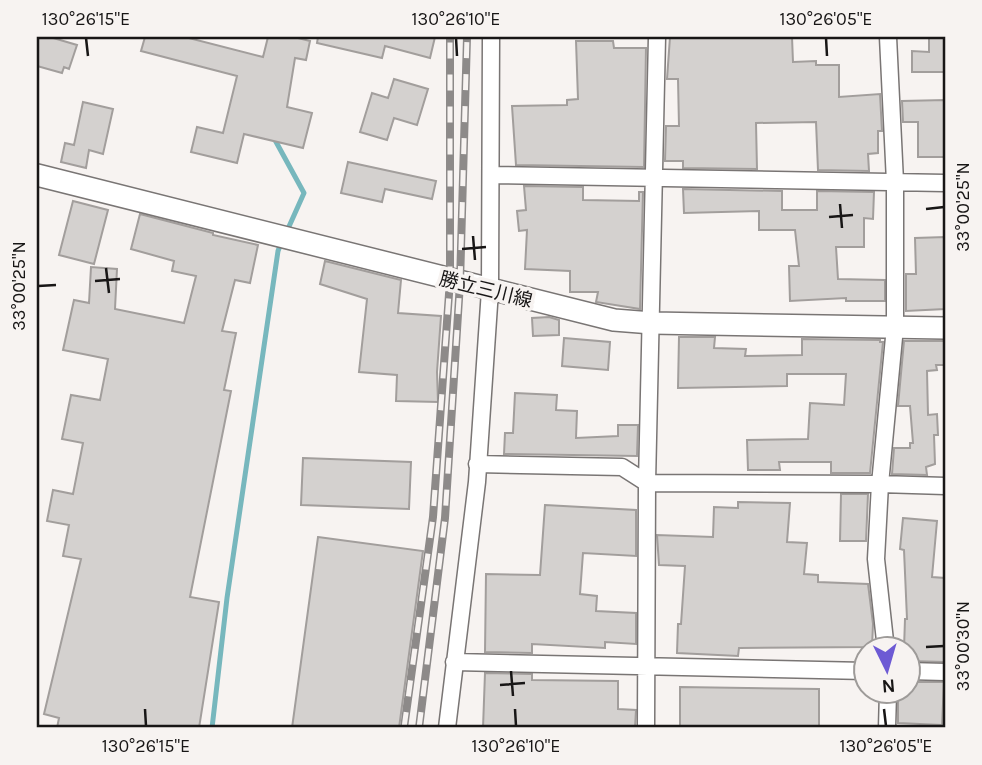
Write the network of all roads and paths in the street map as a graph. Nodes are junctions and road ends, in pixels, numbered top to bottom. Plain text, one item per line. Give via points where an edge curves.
1 (491, 37) edge
2 (657, 37) edge
3 (888, 37) edge
4 (37, 175) edge
5 (491, 175) junction
6 (653, 179) junction
7 (895, 182) junction
8 (945, 183) edge
9 (490, 290) junction
10 (652, 323) junction
11 (895, 327) junction
12 (945, 328) edge
13 (477, 464) junction
14 (647, 483) junction
15 (880, 484) junction
16 (945, 486) edge
17 (885, 636) edge
18 (454, 662) junction
19 (648, 666) junction
20 (852, 671) edge
21 (922, 671) edge
22 (945, 672) edge
23 (888, 706) edge
24 (447, 728) edge
25 (646, 728) edge
26 (887, 728) edge

1 - 5 street
2 - 6 street
3 - 7 street
4 - 9 main road, 勝立三川線
5 - 6 street
5 - 9 street
6 - 7 street
6 - 10 street
7 - 8 street
7 - 11 street
9 - 10 main road, 勝立三川線 via 614,320
9 - 13 street
10 - 11 main road, 勝立三川線
10 - 14 street
11 - 12 main road, 勝立三川線
11 - 15 street
13 - 14 street via 622,467
13 - 18 street
14 - 15 street
14 - 19 street
15 - 16 street
15 - 17 street via 876,559
18 - 19 street
18 - 24 street
19 - 20 street
19 - 25 street
21 - 22 street
23 - 26 street

